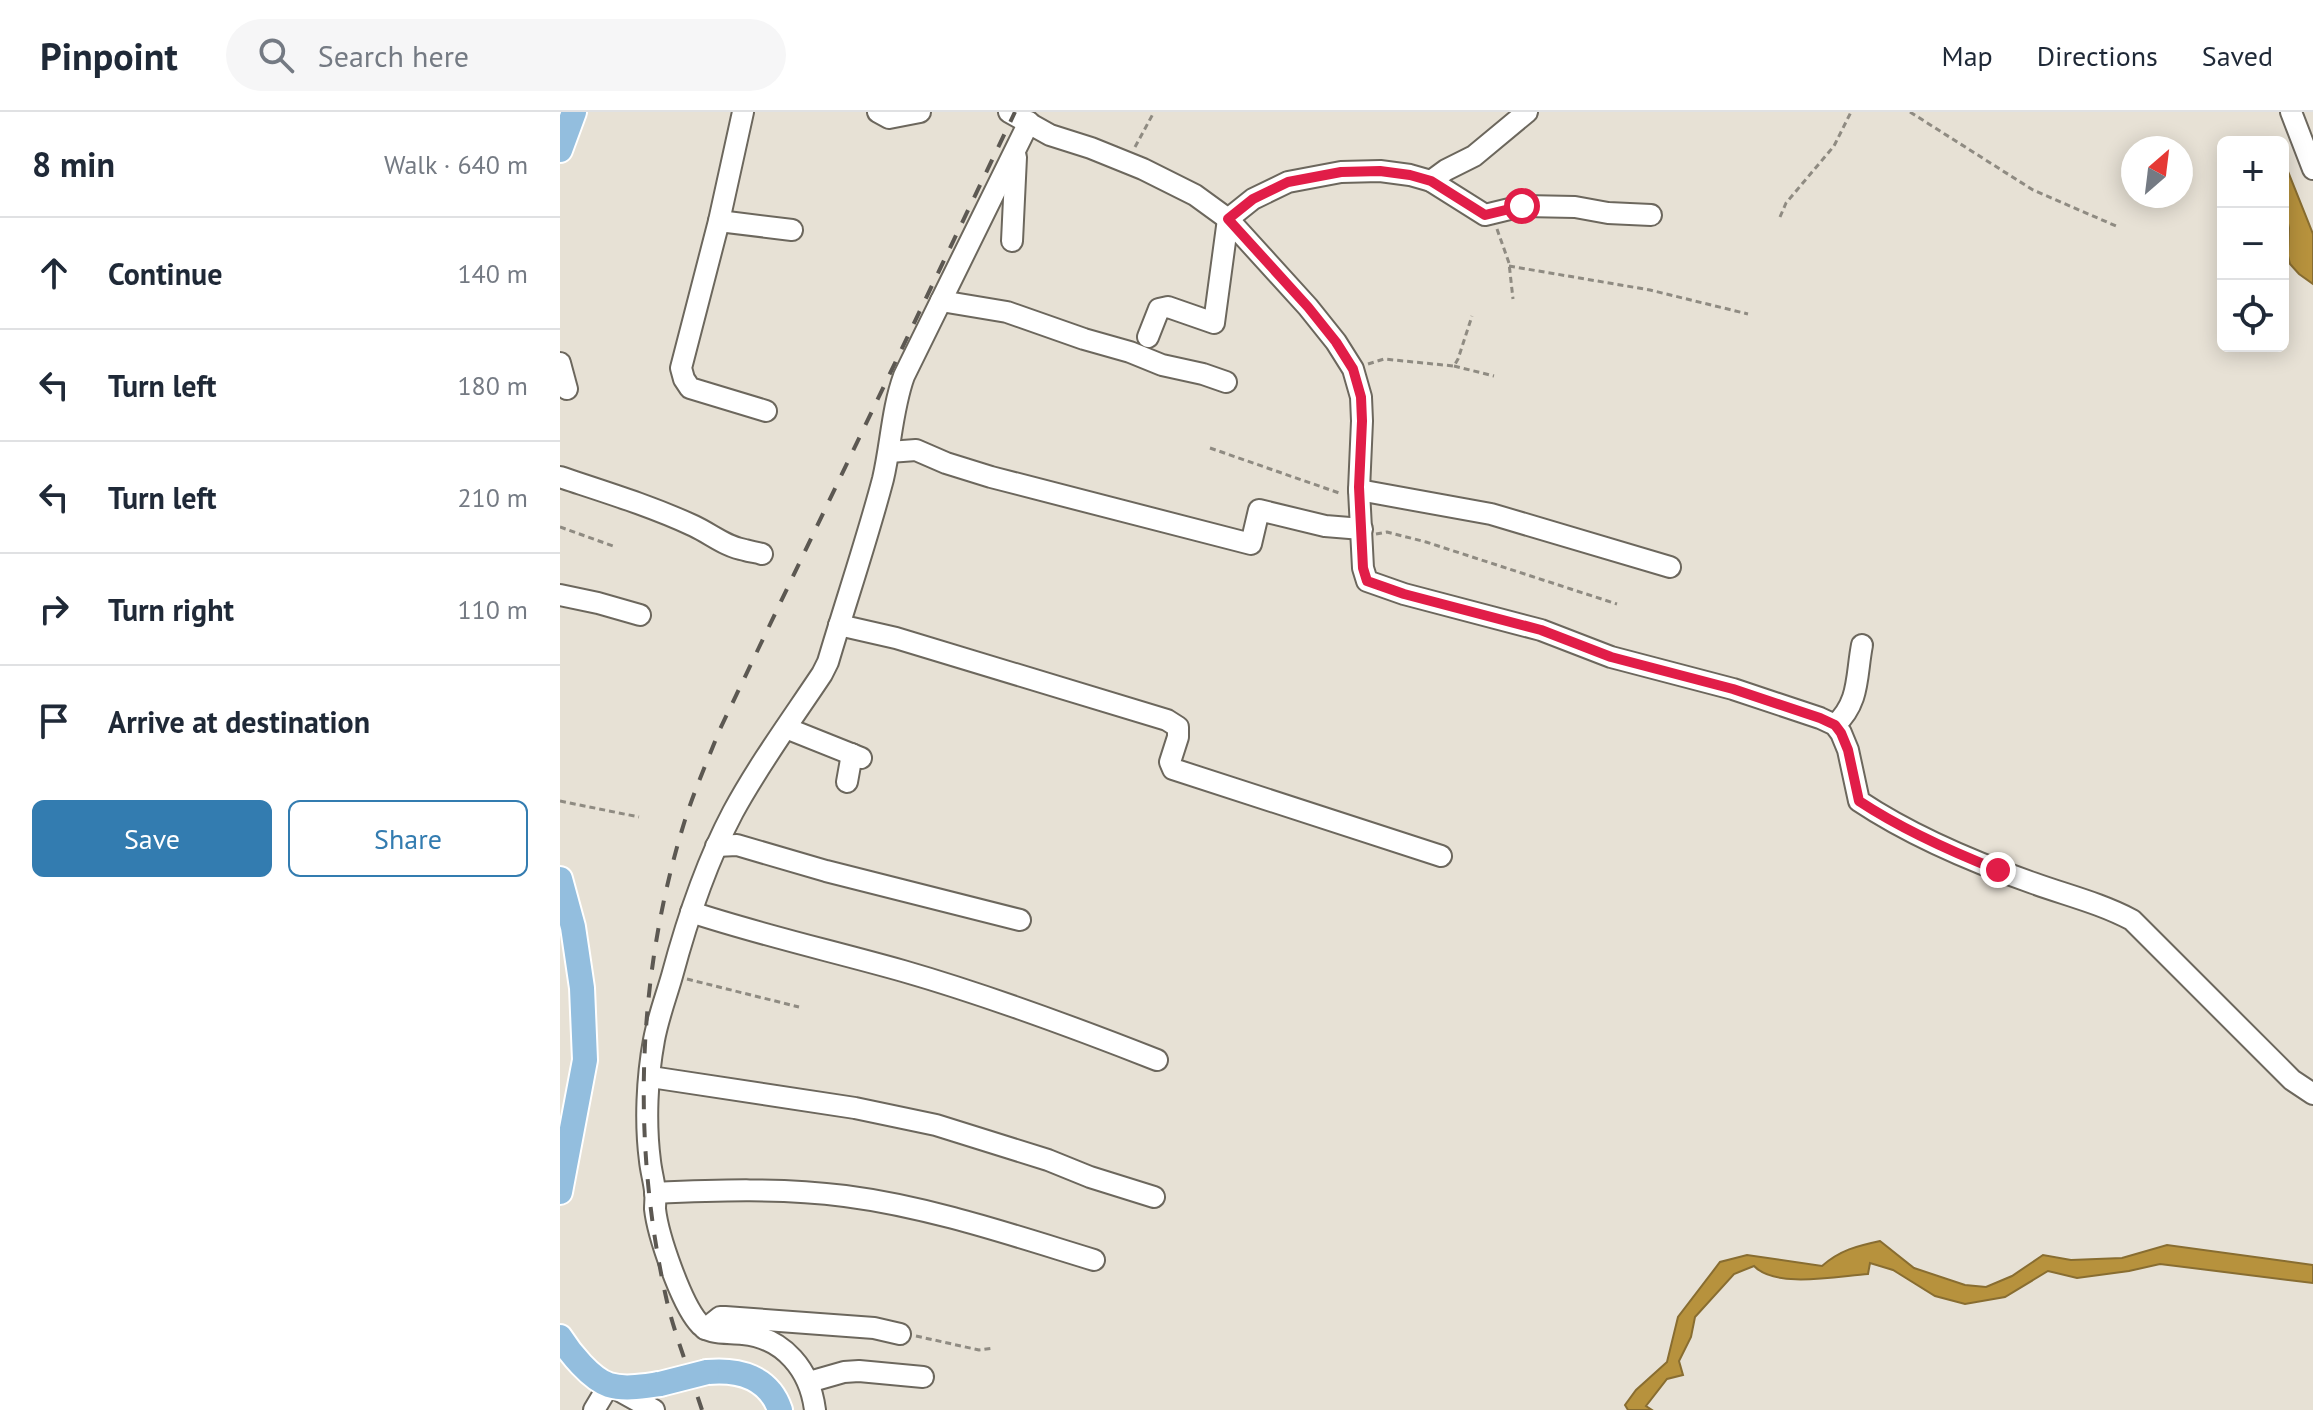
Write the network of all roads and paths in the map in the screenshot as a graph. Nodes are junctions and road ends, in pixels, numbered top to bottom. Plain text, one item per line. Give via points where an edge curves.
1 (574, 112) edge
2 (743, 112) edge
3 (878, 112) edge
4 (920, 112) edge
5 (1009, 112) edge
6 (1154, 112) edge
7 (1527, 112) edge
8 (1851, 112) edge
9 (1910, 112) edge
10 (2291, 112) edge
11 (1029, 122) junction
12 (1016, 147) junction
13 (560, 150) edge
14 (1127, 162) junction
15 (2313, 169) edge
16 (1431, 181) junction
17 (1492, 215) junction
18 (1651, 215) dead end
19 (1780, 217) dead end
20 (1228, 219) junction
21 (719, 221) junction
22 (2116, 226) dead end
23 (792, 230) dead end
24 (1012, 241) dead end
25 (1509, 266) junction
26 (1513, 299) dead end
27 (941, 301) junction
28 (1748, 314) dead end
29 (1472, 316) dead end
30 (1148, 337) dead end
31 (560, 363) edge
32 (1454, 366) junction
33 (1353, 369) junction
34 (1494, 376) dead end
35 (1226, 382) dead end
36 (567, 389) dead end
37 (766, 411) dead end
38 (1210, 448) dead end
39 (889, 452) junction
40 (560, 477) edge
41 (1360, 496) junction
42 (560, 527) edge
43 (1363, 533) junction
44 (613, 546) dead end
45 (762, 554) dead end
46 (1670, 567) dead end
47 (560, 595) edge
48 (1617, 604) dead end
49 (640, 615) dead end
50 (839, 625) junction
51 (1862, 645) dead end
52 (1835, 725) junction
53 (786, 728) junction
54 (847, 782) dead end
55 (560, 801) edge
56 (639, 817) dead end
57 (716, 846) junction
58 (1441, 856) dead end
59 (560, 879) edge
60 (691, 912) junction
61 (1020, 920) dead end
62 (672, 975) junction
63 (799, 1007) dead end
64 (1157, 1060) dead end
65 (651, 1077) junction
66 (2313, 1094) edge
67 (560, 1192) edge
68 (655, 1193) junction
69 (1154, 1197) dead end
70 (1094, 1260) dead end
71 (705, 1329) junction
72 (900, 1334) joint
73 (562, 1345) edge
74 (994, 1348) dead end
75 (923, 1377) dead end
76 (809, 1382) junction
77 (609, 1385) junction
78 (594, 1410) edge
79 (654, 1410) edge
80 (780, 1410) edge
81 (815, 1410) edge

1 - 13 main road
2 - 21 street
3 - 4 street via 889,118
5 - 11 street
6 - 14 path
7 - 16 street via 1474,156
8 - 19 path via 1834,146
9 - 22 path via 2033,190
10 - 15 street
11 - 12 street
11 - 14 street via 1050,135
12 - 24 street
12 - 27 street
14 - 20 street via 1195,195
16 - 17 street
16 - 20 street via 1380,171 1288,182
17 - 18 street via 1529,206
17 - 25 path
20 - 30 street via 1214,323 1162,307
20 - 33 street via 1308,307
21 - 23 street
21 - 37 street via 681,368 690,388
25 - 26 path
25 - 28 path via 1650,290
27 - 35 street via 1007,312
27 - 39 street via 899,391
29 - 32 path
31 - 36 street
32 - 33 path via 1384,359
32 - 34 path
33 - 41 street via 1361,397
38 - 41 path
39 - 43 street via 916,450 991,477 1251,544 1259,510
39 - 50 street
40 - 45 street
41 - 43 street
41 - 46 street via 1491,514
42 - 44 path
43 - 48 path via 1387,532 1426,542
43 - 52 street via 1363,568 1374,585 1541,630 1611,657 1733,689
47 - 49 street
50 - 53 street via 822,674
50 - 58 street via 1167,720 1178,727 1173,769
51 - 52 street via 1848,713
52 - 66 street via 1848,750 1859,801 1951,851 2132,920 2292,1080
53 - 54 street via 856,756
53 - 57 street
55 - 56 path
57 - 60 street
57 - 61 street via 737,845
59 - 67 main road via 582,988 585,1060
60 - 62 street
60 - 64 street via 959,988
62 - 63 path
62 - 65 street via 654,1041
65 - 68 street
65 - 69 street via 936,1125
68 - 70 street via 727,1190 846,1196 956,1219
68 - 71 street via 663,1244 691,1312
71 - 72 street via 725,1317
71 - 76 street via 772,1342 793,1358
72 - 74 path via 979,1350
73 - 77 main road
75 - 76 street via 859,1371
76 - 81 street
77 - 78 street
77 - 79 street
77 - 80 main road, bridge via 638,1387 722,1370 749,1375 770,1390

